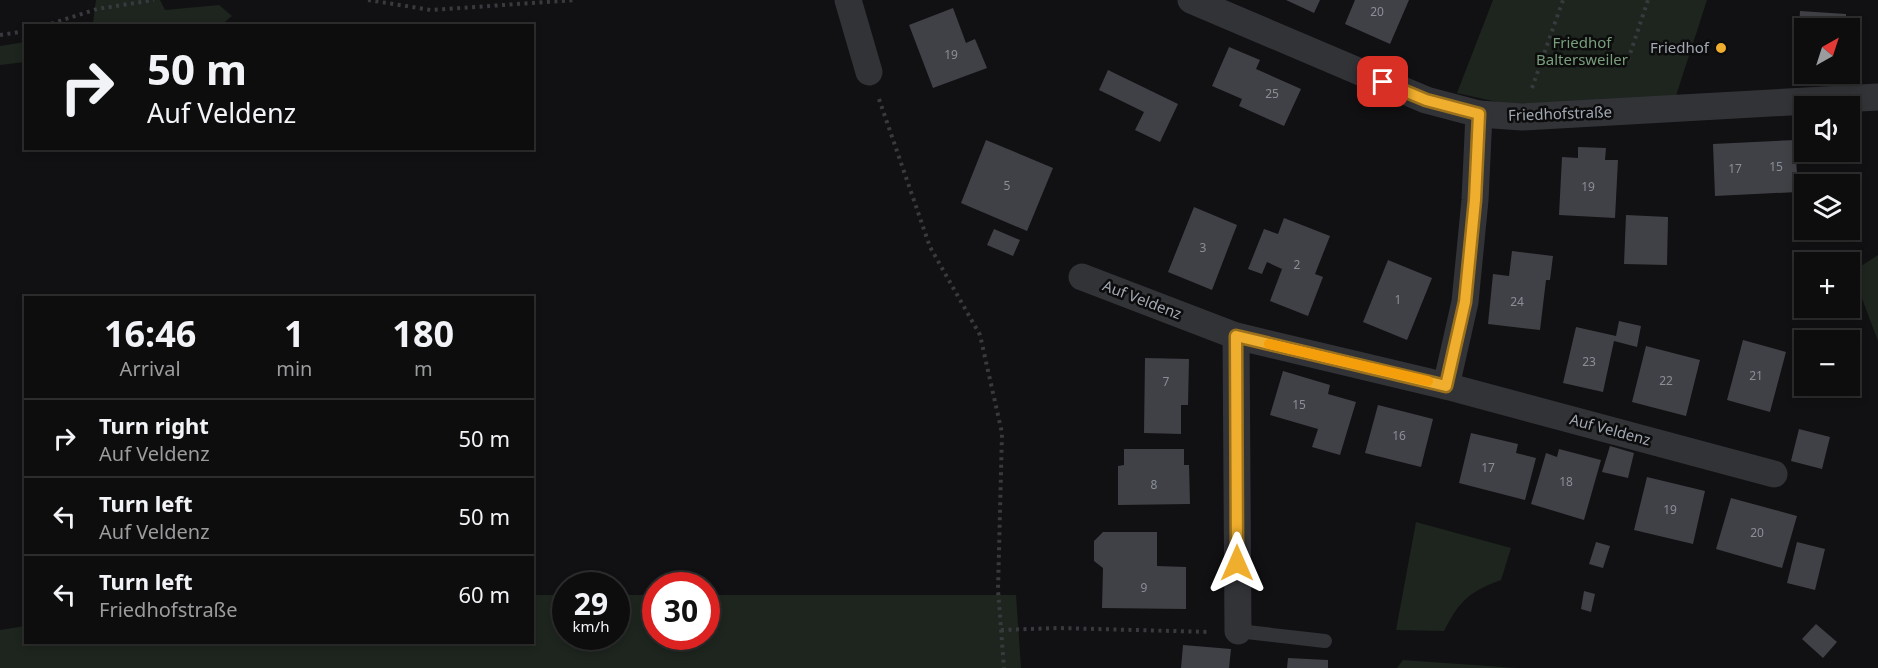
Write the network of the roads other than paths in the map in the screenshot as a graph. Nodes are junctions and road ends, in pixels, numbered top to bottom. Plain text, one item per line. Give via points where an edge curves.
1 (848, 0) edge
2 (1191, 0) edge
3 (870, 72) road end
4 (1878, 97) edge
5 (1479, 114) junction
6 (1082, 277) dead end
7 (1236, 336) junction
8 (1446, 386) junction
9 (1774, 474) dead end
10 (1238, 631) joint
11 (1325, 641) dead end

1 - 3 street
2 - 5 street, Friedhofstraße via 1426,100
4 - 5 street, Friedhofstraße via 1522,117
5 - 8 street via 1465,302
6 - 7 street, Auf Veldenz
7 - 8 street, Auf Veldenz
7 - 10 street
8 - 9 street, Auf Veldenz
10 - 11 lane

